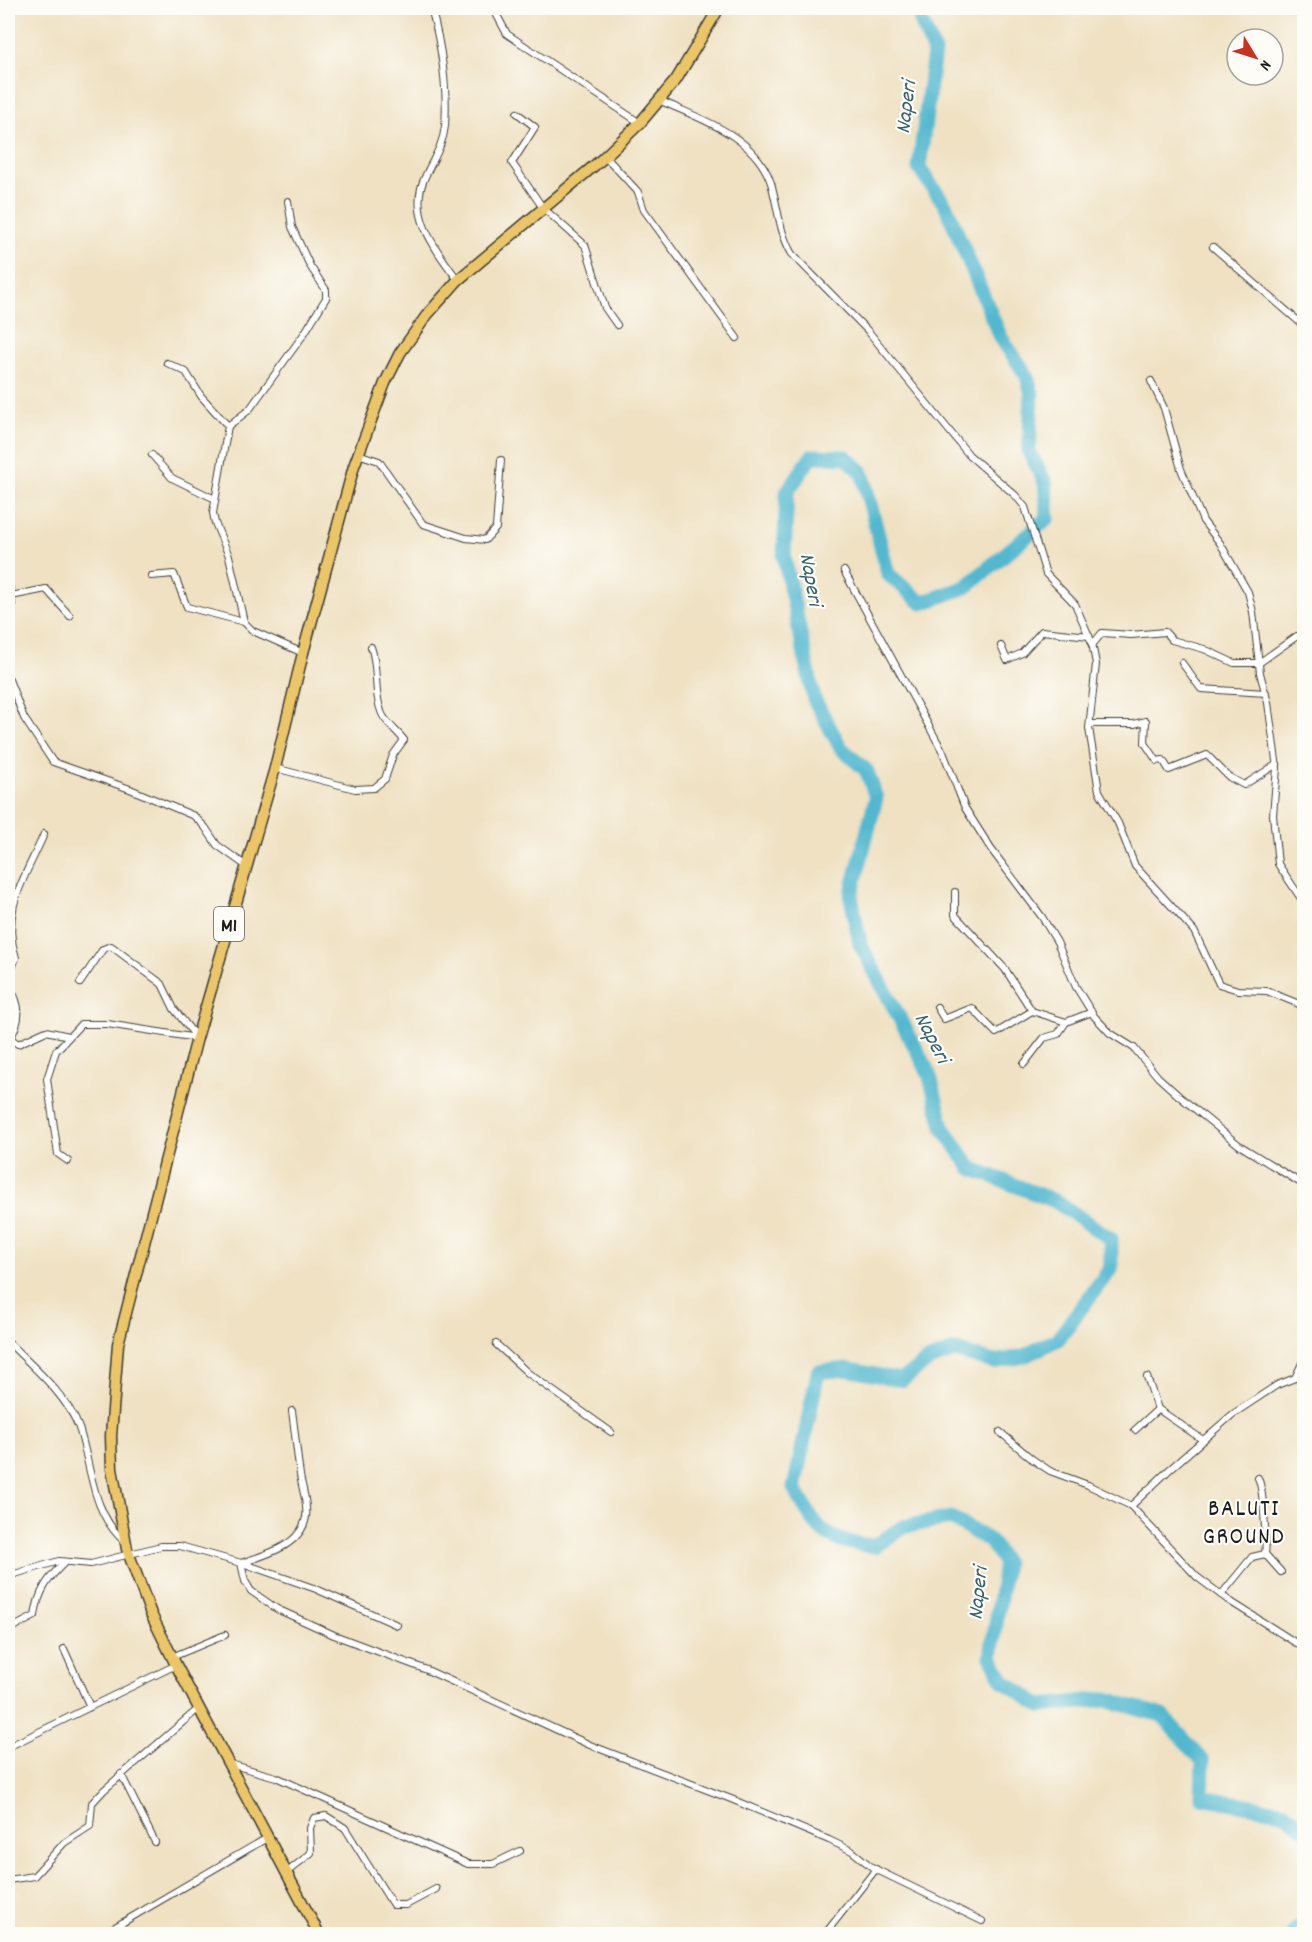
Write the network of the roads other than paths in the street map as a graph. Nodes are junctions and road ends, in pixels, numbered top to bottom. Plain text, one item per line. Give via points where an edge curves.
1 (432, 8) edge
2 (493, 8) edge
3 (719, 8) edge
4 (659, 100) junction
5 (517, 113) dead end
6 (640, 123) junction
7 (605, 156) junction
8 (288, 201) dead end
9 (543, 208) junction
10 (1213, 247) dead end
11 (458, 280) junction
12 (617, 325) dead end
13 (1305, 326) edge
14 (737, 338) dead end
15 (167, 363) dead end
16 (1151, 381) dead end
17 (228, 426) junction
18 (358, 454) junction
19 (152, 455) dead end
20 (501, 460) dead end
21 (215, 499) junction
22 (844, 571) dead end
23 (150, 576) dead end
24 (8, 578) edge
25 (11, 596) junction
26 (70, 616) dead end
27 (244, 622) junction
28 (8, 625) edge
29 (1305, 635) edge
30 (1089, 636) junction
31 (1092, 645) junction
32 (1001, 646) dead end
33 (371, 647) dead end
34 (303, 653) junction
35 (1182, 663) dead end
36 (1259, 663) junction
37 (8, 677) edge
38 (1266, 693) junction
39 (1090, 724) junction
40 (1276, 764) junction
41 (275, 768) junction
42 (44, 834) dead end
43 (245, 865) junction
44 (955, 892) dead end
45 (1305, 903) edge
46 (8, 977) edge
47 (80, 984) dead end
48 (8, 985) edge
49 (1305, 1001) edge
50 (937, 1007) dead end
51 (1032, 1011) junction
52 (1092, 1012) junction
53 (1066, 1022) junction
54 (69, 1036) junction
55 (197, 1038) junction
56 (1024, 1064) dead end
57 (68, 1161) dead end
58 (1305, 1185) edge
59 (8, 1344) edge
60 (495, 1344) dead end
61 (1305, 1359) edge
62 (1147, 1377) dead end
63 (1158, 1409) junction
64 (292, 1411) dead end
65 (1135, 1430) dead end
66 (1000, 1431) dead end
67 (611, 1432) dead end
68 (1203, 1440) junction
69 (1258, 1478) dead end
70 (1131, 1506) junction
71 (126, 1543) junction
72 (129, 1554) junction
73 (1265, 1554) junction
74 (65, 1562) junction
75 (241, 1563) junction
76 (1281, 1572) dead end
77 (8, 1576) edge
78 (1221, 1595) junction
79 (397, 1625) dead end
80 (8, 1630) edge
81 (225, 1635) dead end
82 (1305, 1648) edge
83 (64, 1649) dead end
84 (174, 1661) junction
85 (90, 1707) junction
86 (198, 1708) junction
87 (8, 1748) edge
88 (229, 1764) junction
89 (121, 1774) junction
90 (267, 1838) junction
91 (155, 1842) dead end
92 (520, 1851) dead end
93 (876, 1869) junction
94 (286, 1873) junction
95 (8, 1880) edge
96 (8, 1885) edge
97 (436, 1889) dead end
98 (982, 1921) dead end
99 (103, 1935) edge
100 (319, 1935) edge
101 (825, 1935) edge

1 - 11 street via 443,78 445,127 439,152 418,194 419,212 439,254
2 - 6 street via 507,34
3 - 4 highway, M1 via 676,80
4 - 6 highway, M1
4 - 30 street via 723,130 753,151 771,185 785,242 792,254 868,332 969,455 1015,495 1027,514 1047,574 1075,604
5 - 9 street via 535,127 512,163
6 - 7 highway, M1
7 - 9 highway, M1
7 - 14 street via 638,192 644,210
8 - 17 street via 292,227 326,290 326,298 249,410
9 - 11 highway, M1
9 - 12 street via 585,245 605,308
10 - 13 street
11 - 18 highway, M1 via 426,315 400,353
15 - 17 street via 186,372
16 - 36 street via 1164,408 1180,469 1203,521 1248,592
17 - 21 street
18 - 20 street via 379,461 423,524 485,540 496,528
18 - 34 highway, M1
19 - 21 street via 172,478
21 - 27 street via 214,523 229,556
22 - 52 street via 944,752 965,808 1042,917
23 - 27 street via 174,574 187,607
24 - 25 street
25 - 26 street via 46,589
25 - 28 street
27 - 34 street
29 - 36 street via 1297,636
30 - 31 street
30 - 32 street via 1042,631 1022,653 1007,660
31 - 36 street via 1102,633 1165,632 1172,640 1234,663
31 - 39 street via 1096,664
33 - 41 street via 382,714 404,740 393,754 385,779 374,788 355,789
34 - 41 highway, M1
35 - 38 street via 1201,689
36 - 38 street
37 - 43 street via 33,735 53,762 194,816 217,845
38 - 40 street
39 - 40 street via 1146,721 1145,743 1156,761 1162,760 1169,770 1207,755 1229,777 1244,785
39 - 49 street via 1091,752 1100,791 1135,866 1194,931 1219,984 1238,990 1267,991 1299,1004
40 - 45 street via 1273,815 1278,864
41 - 43 highway, M1
42 - 46 street via 13,901 10,939 16,958
43 - 55 highway, M1
44 - 51 street via 955,915 1005,969
47 - 55 street via 102,949 111,946 162,984 174,1009
48 - 54 street via 15,995 19,1024 10,1038 18,1044 46,1031
50 - 51 street via 944,1019 972,1008 996,1033
51 - 53 street
52 - 53 street
52 - 58 street via 1110,1033 1134,1048 1179,1096 1239,1145
53 - 56 street via 1058,1034 1044,1038
54 - 55 street via 81,1024 107,1024
54 - 57 street via 56,1051 47,1079 58,1154
55 - 71 highway, M1 via 118,1344 112,1469
59 - 71 street via 65,1402 78,1427 102,1512
60 - 67 street
61 - 68 street via 1295,1378 1233,1414
62 - 63 street
63 - 65 street
63 - 68 street
64 - 75 street via 306,1499 303,1526 284,1546
66 - 70 street via 1050,1471
68 - 70 street
69 - 73 street via 1267,1541
70 - 78 street via 1173,1555
71 - 72 highway, M1
72 - 74 street via 90,1564
72 - 75 street via 180,1546
72 - 84 highway, M1
73 - 76 street
73 - 78 street via 1252,1557
74 - 77 street
74 - 80 street via 48,1578 37,1600 35,1616
75 - 79 street via 316,1589
75 - 93 street via 251,1591 277,1610 427,1670 590,1744 829,1840
78 - 82 street
81 - 84 street
83 - 85 street
84 - 85 street
84 - 86 highway, M1
85 - 87 street
86 - 88 highway, M1
86 - 89 street
88 - 90 highway, M1
88 - 92 street via 276,1777 468,1864 493,1864
89 - 91 street
89 - 95 street via 92,1803 90,1826 64,1843 34,1876
90 - 94 highway, M1
90 - 99 street
93 - 98 street
93 - 101 street
94 - 97 street via 311,1853 310,1828 314,1818 326,1815 345,1828 393,1905 406,1905
94 - 100 highway, M1
95 - 96 street

